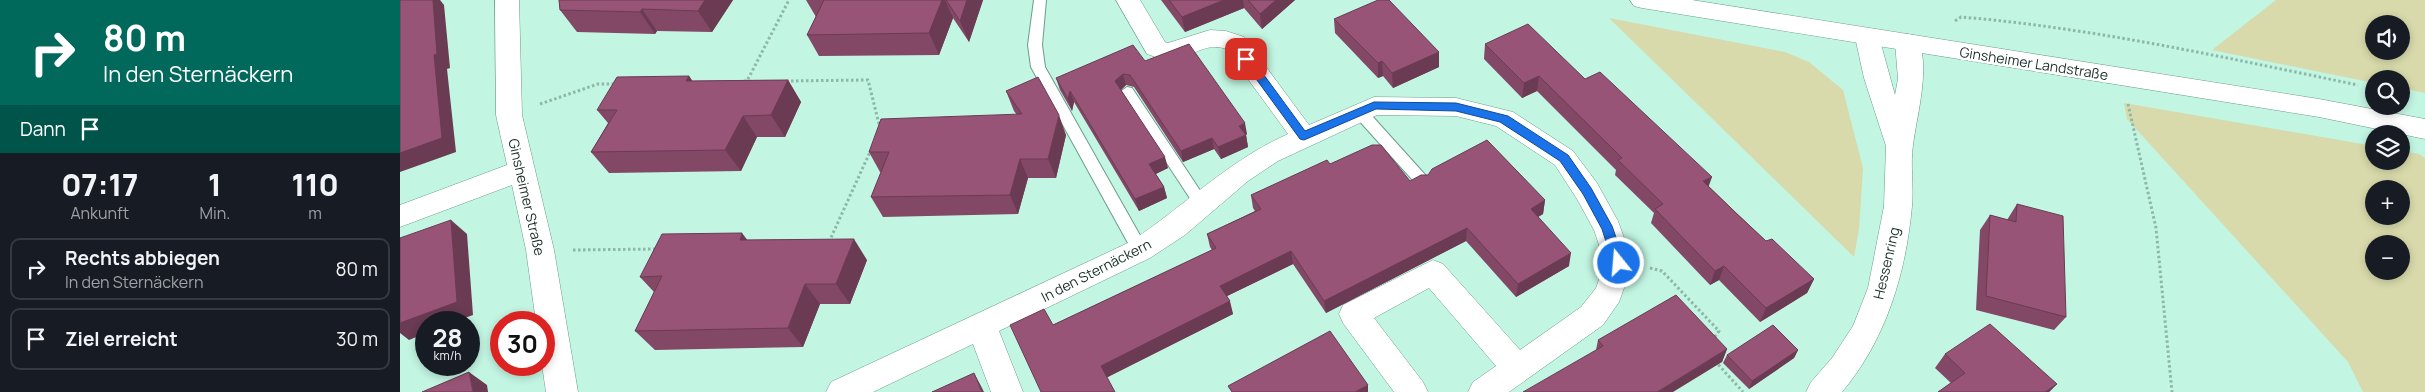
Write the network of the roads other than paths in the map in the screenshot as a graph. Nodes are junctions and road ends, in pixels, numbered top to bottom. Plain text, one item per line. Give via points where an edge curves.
1 (507, 0) edge
2 (1040, 0) edge
3 (1128, 0) edge
4 (1642, 0) edge
5 (1867, 37) junction
6 (1907, 42) junction
7 (1127, 92) dead end
8 (1359, 111) junction
9 (2425, 129) edge
10 (1304, 136) junction
11 (1899, 148) junction
12 (521, 171) junction
13 (1424, 182) edge
14 (1202, 205) junction
15 (400, 216) edge
16 (1140, 250) junction
17 (982, 326) junction
18 (1518, 370) junction
19 (562, 392) edge
20 (842, 392) edge
21 (1007, 392) edge
22 (1412, 392) edge
23 (1484, 392) edge
24 (1822, 392) edge

1 - 12 street, Ginsheimer Straße via 509,115
2 - 16 lane via 1035,45 1038,67
3 - 10 street via 1156,48 1162,52 1213,37 1235,43
4 - 5 street, Ginsheimer Landstraße
5 - 6 street, Ginsheimer Landstraße
5 - 11 street, Hessenring
6 - 9 street, Ginsheimer Landstraße via 2319,108
6 - 11 street, Hessenring via 1911,79
7 - 14 lane
8 - 10 street, In den Sternäckern
8 - 13 lane
8 - 18 street, In den Sternäckern via 1374,106 1456,107 1504,119 1564,158 1587,191 1608,229 1619,263 1609,293 1592,316
10 - 14 street, In den Sternäckern via 1238,174
11 - 24 street, Hessenring via 1898,206 1883,288 1866,332 1843,368
12 - 15 street
12 - 19 street, Ginsheimer Straße via 540,250
14 - 16 street, In den Sternäckern via 1176,227
16 - 17 street, In den Sternäckern
17 - 20 street, In den Sternäckern
17 - 21 street
18 - 22 street via 1433,272 1354,314
18 - 23 street

